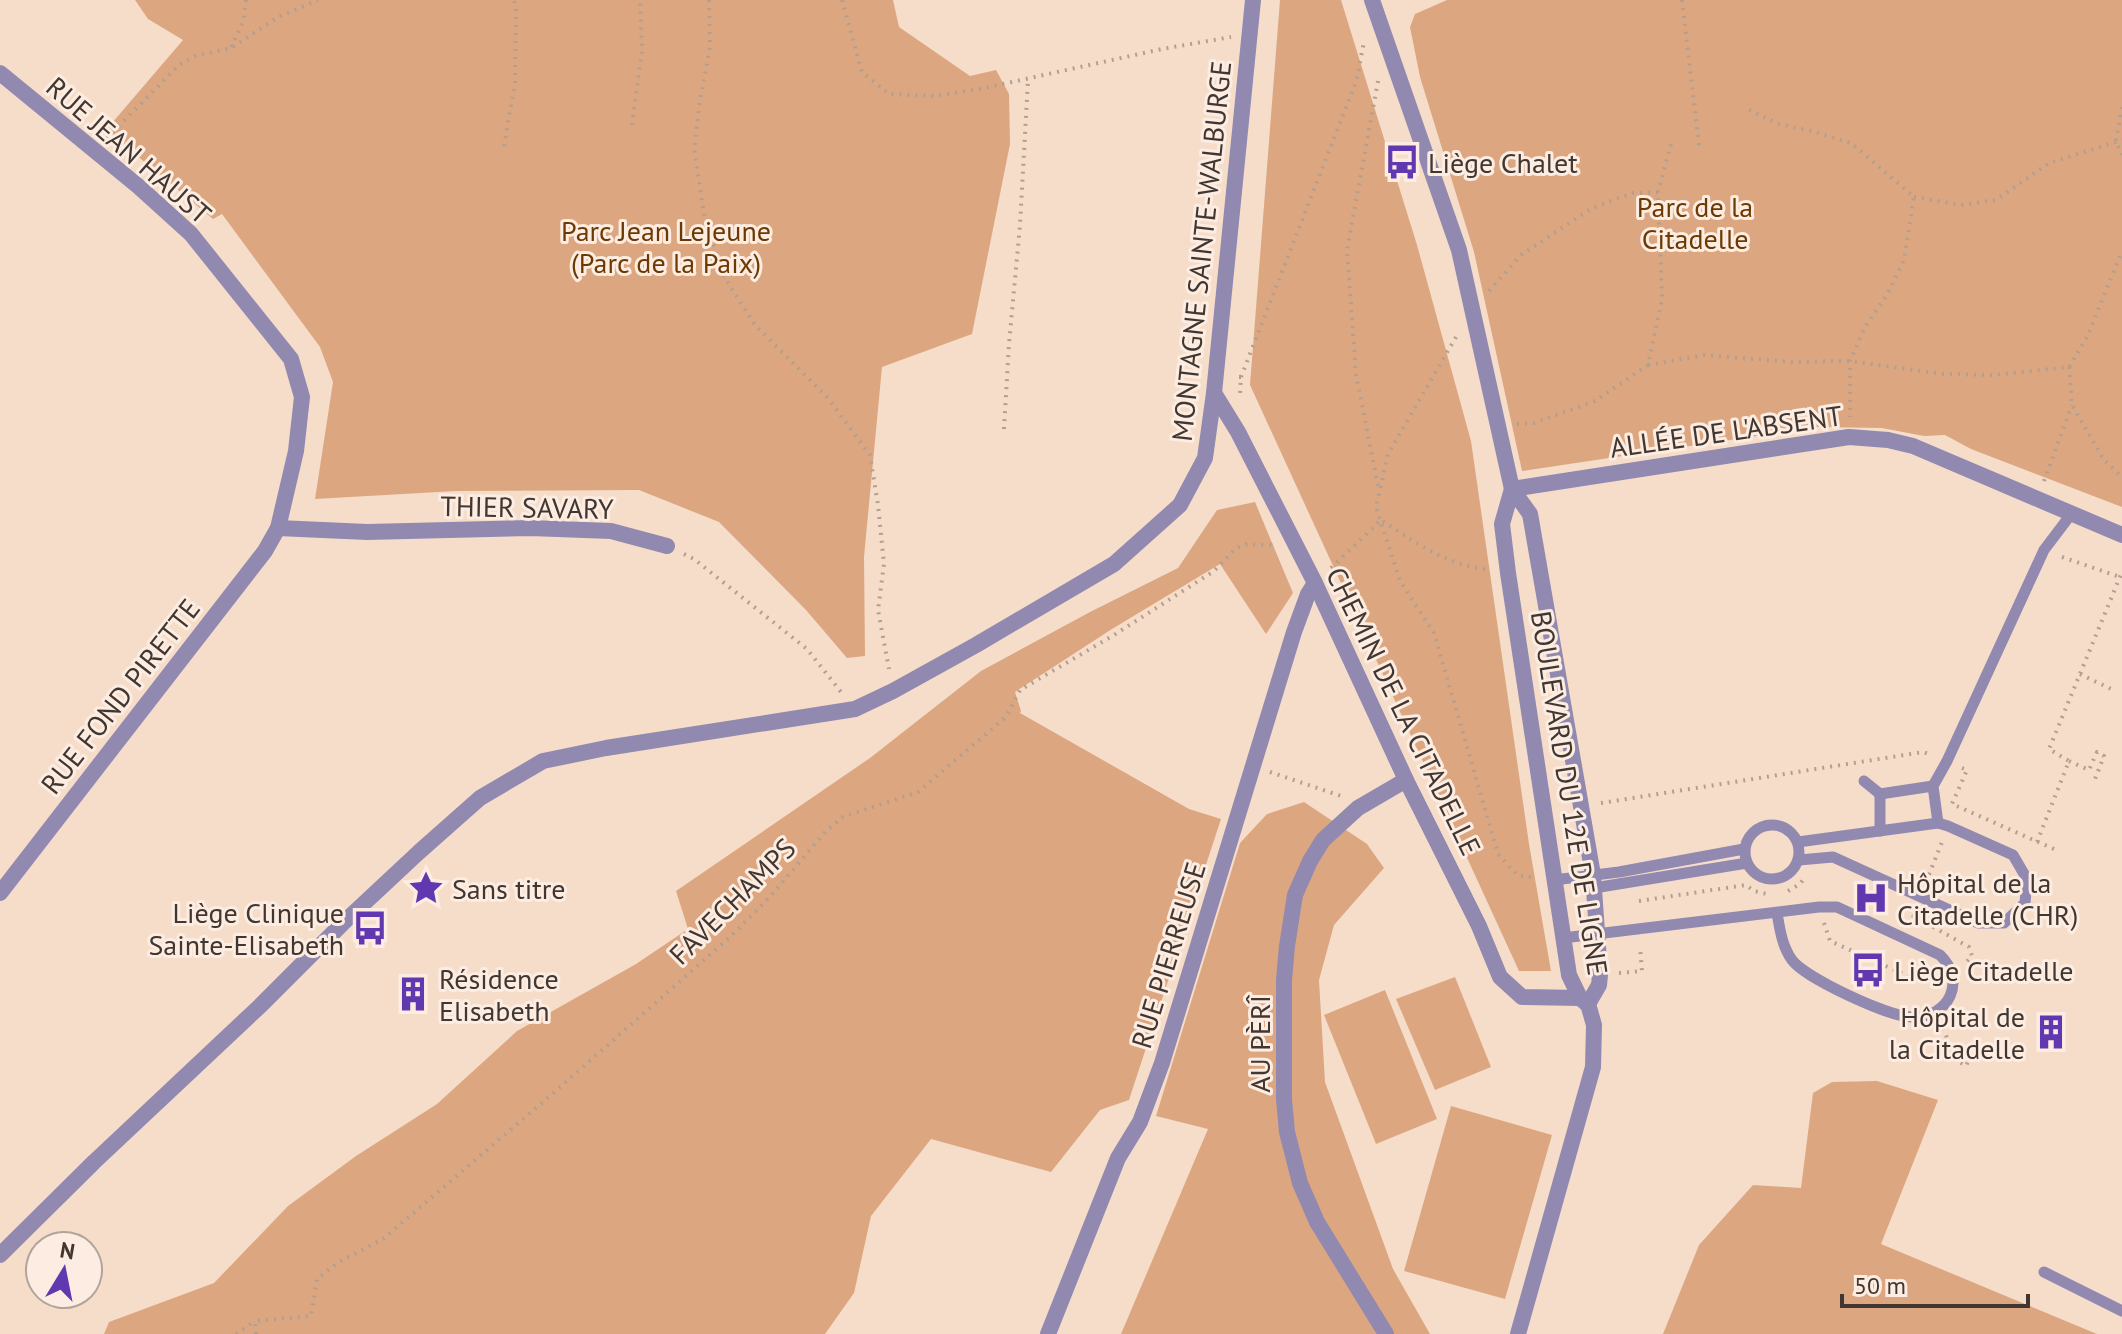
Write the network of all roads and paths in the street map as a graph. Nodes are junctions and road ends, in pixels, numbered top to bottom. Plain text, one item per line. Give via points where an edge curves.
1 (246, 0) edge
2 (318, 0) edge
3 (514, 0) edge
4 (640, 0) edge
5 (709, 0) edge
6 (842, 0) edge
7 (1253, 0) edge
8 (1373, 0) edge
9 (1682, 0) edge
10 (1251, 33) junction
11 (1364, 41) dead end
12 (1385, 42) junction
13 (231, 48) junction
14 (0, 73) edge
15 (1028, 79) junction
16 (2122, 107) edge
17 (1749, 110) dead end
18 (632, 125) dead end
19 (1672, 140) dead end
20 (2119, 140) edge
21 (1699, 145) dead end
22 (504, 146) dead end
23 (94, 150) junction
24 (2122, 155) edge
25 (1658, 192) junction
26 (1914, 197) junction
27 (2122, 251) edge
28 (1471, 311) junction
29 (1850, 361) junction
30 (1648, 365) junction
31 (2069, 367) junction
32 (1241, 377) dead end
33 (1214, 393) junction
34 (2072, 405) junction
35 (1499, 426) junction
36 (1004, 429) dead end
37 (1849, 437) junction
38 (2122, 477) edge
39 (1512, 489) junction
40 (1379, 493) junction
41 (2037, 499) junction
42 (2072, 513) junction
43 (1381, 520) junction
44 (278, 528) junction
45 (2122, 535) edge
46 (1271, 545) dead end
47 (667, 546) joint
48 (2044, 550) junction
49 (1508, 573) junction
50 (2121, 575) edge
51 (1315, 583) junction
52 (2080, 674) junction
53 (2111, 689) dead end
54 (893, 691) junction
55 (855, 709) junction
56 (1947, 761) junction
57 (2069, 761) junction
58 (1252, 766) junction
59 (2095, 779) dead end
60 (1406, 780) junction
61 (1864, 781) dead end
62 (1933, 786) junction
63 (1880, 794) junction
64 (1597, 803) dead end
65 (1957, 806) junction
66 (1358, 808) junction
67 (1943, 825) junction
68 (1880, 831) junction
69 (1798, 842) junction
70 (2037, 842) junction
71 (1744, 849) junction
72 (2054, 849) dead end
73 (1799, 860) junction
74 (1747, 863) junction
75 (1554, 880) junction
76 (1594, 882) junction
77 (0, 893) edge
78 (1919, 898) junction
79 (1777, 913) junction
80 (1912, 915) dead end
81 (1598, 935) junction
82 (1563, 938) junction
83 (1584, 1001) junction
84 (1936, 1011) junction
85 (1982, 1053) dead end
86 (0, 1255) edge
87 (2044, 1272) dead end
88 (2122, 1311) edge
89 (255, 1321) junction
90 (236, 1334) edge
91 (256, 1334) edge
92 (1048, 1334) edge
93 (1386, 1334) edge
94 (1518, 1334) edge

1 - 13 path
2 - 13 path via 278,17
3 - 22 path via 515,82
4 - 18 path via 642,50
5 - 54 path via 710,47 694,149 704,214 723,275 755,325 827,397 870,455 884,564 878,610
6 - 15 path via 862,72 889,94 934,96
7 - 10 street, MONTAGNE SAINTE-WALBURGE
8 - 12 street, BOULEVARD DU 12E DE LIGNE
9 - 21 path
10 - 15 path
10 - 33 street, MONTAGNE SAINTE-WALBURGE
11 - 32 path via 1356,82
12 - 28 street, BOULEVARD DU 12E DE LIGNE via 1459,250
12 - 40 path via 1347,250 1356,374
13 - 23 path via 179,65
14 - 23 street, RUE JEAN HAUST
15 - 36 path
16 - 20 path
17 - 26 path via 1779,124 1851,143
19 - 25 path
20 - 24 path
20 - 26 path via 2049,163 1996,200 1961,205
23 - 44 street, RUE JEAN HAUST via 191,234 291,359 302,397 301,416
25 - 28 path via 1633,193 1592,208 1521,255
25 - 30 path via 1662,299
26 - 29 path via 1904,260
27 - 31 path
28 - 35 street, BOULEVARD DU 12E DE LIGNE
28 - 40 path via 1388,454
29 - 30 path via 1704,355
29 - 31 path via 1943,374
29 - 37 path
30 - 35 path via 1595,401 1534,423
31 - 34 path
33 - 51 street, CHEMIN DE LA CITADELLE
33 - 54 street, MONTAGNE SAINTE-WALBURGE via 1205,458 1180,505 1114,564
34 - 38 path via 2104,460
34 - 41 path
35 - 39 street, BOULEVARD DU 12E DE LIGNE
37 - 39 street, ALLÉE DE L'ABSENT
37 - 41 street, ALLÉE DE L'ABSENT via 1913,446
39 - 49 street, BOULEVARD DU 12E DE LIGNE via 1502,524
39 - 76 street, BOULEVARD DU 12E DE LIGNE via 1530,514
40 - 43 path via 1376,507
41 - 42 street, ALLÉE DE L'ABSENT
42 - 45 street, ALLÉE DE L'ABSENT
42 - 48 lane
43 - 49 path via 1423,549 1467,567
43 - 51 path
43 - 75 path via 1400,581 1434,633 1498,854 1517,875
44 - 47 street, THIER SAVARY via 611,531
44 - 77 street, RUE FOND PIRETTE
46 - 89 path, FAVECHAMPS via 1236,548 1214,571 1020,690 1006,717 918,792 843,817 729,938 550,1096 383,1239 317,1279 311,1316
47 - 55 path via 694,559 807,649
48 - 50 path
48 - 56 lane
49 - 75 street, BOULEVARD DU 12E DE LIGNE
50 - 52 path
51 - 58 street, RUE PIERREUSE
51 - 60 street, CHEMIN DE LA CITADELLE
52 - 53 path
52 - 57 path via 2049,749
54 - 55 street, MONTAGNE SAINTE-WALBURGE
55 - 86 street, MONTAGNE SAINTE-WALBURGE via 543,761 480,798
56 - 62 lane
56 - 64 path via 1923,752
56 - 65 path via 1967,770 1952,804
57 - 59 path via 2089,770 2097,752 2104,756
57 - 70 path
58 - 66 path via 1350,799
58 - 92 street, RUE PIERREUSE via 1162,1063
60 - 66 street, AU PÈRÎ
60 - 83 street, CHEMIN DE LA CITADELLE via 1500,977 1522,997
61 - 63 lane
62 - 63 lane
62 - 67 lane
63 - 68 lane
65 - 67 path
65 - 70 path
66 - 93 street, AU PÈRÎ via 1323,840 1295,895 1284,980 1284,1099 1287,1132 1307,1202
67 - 68 lane
67 - 78 path
67 - 78 lane via 2013,855 2027,879 2025,903 2004,923 1978,923
68 - 69 lane
69 - 71 lane via 1787,829 1766,825 1755,830
69 - 73 lane
70 - 72 path
71 - 74 lane
71 - 76 lane via 1619,872
73 - 74 lane via 1784,877 1774,879 1763,878
73 - 78 lane via 1833,857
74 - 76 lane
75 - 76 lane
75 - 82 street, BOULEVARD DU 12E DE LIGNE
76 - 81 street, BOULEVARD DU 12E DE LIGNE
78 - 80 path
79 - 81 lane
79 - 84 lane via 1782,942 1793,962 1816,979 1900,1016
79 - 84 lane via 1837,907 1940,955 1953,979 1948,1001
81 - 82 lane
81 - 83 street, BOULEVARD DU 12E DE LIGNE via 1599,985
82 - 83 street, BOULEVARD DU 12E DE LIGNE via 1569,975
83 - 94 street via 1594,1025 1593,1067
84 - 85 path via 1956,1060 1966,1066 1974,1049
87 - 88 lane
89 - 90 path, FAVECHAMPS
89 - 91 path

